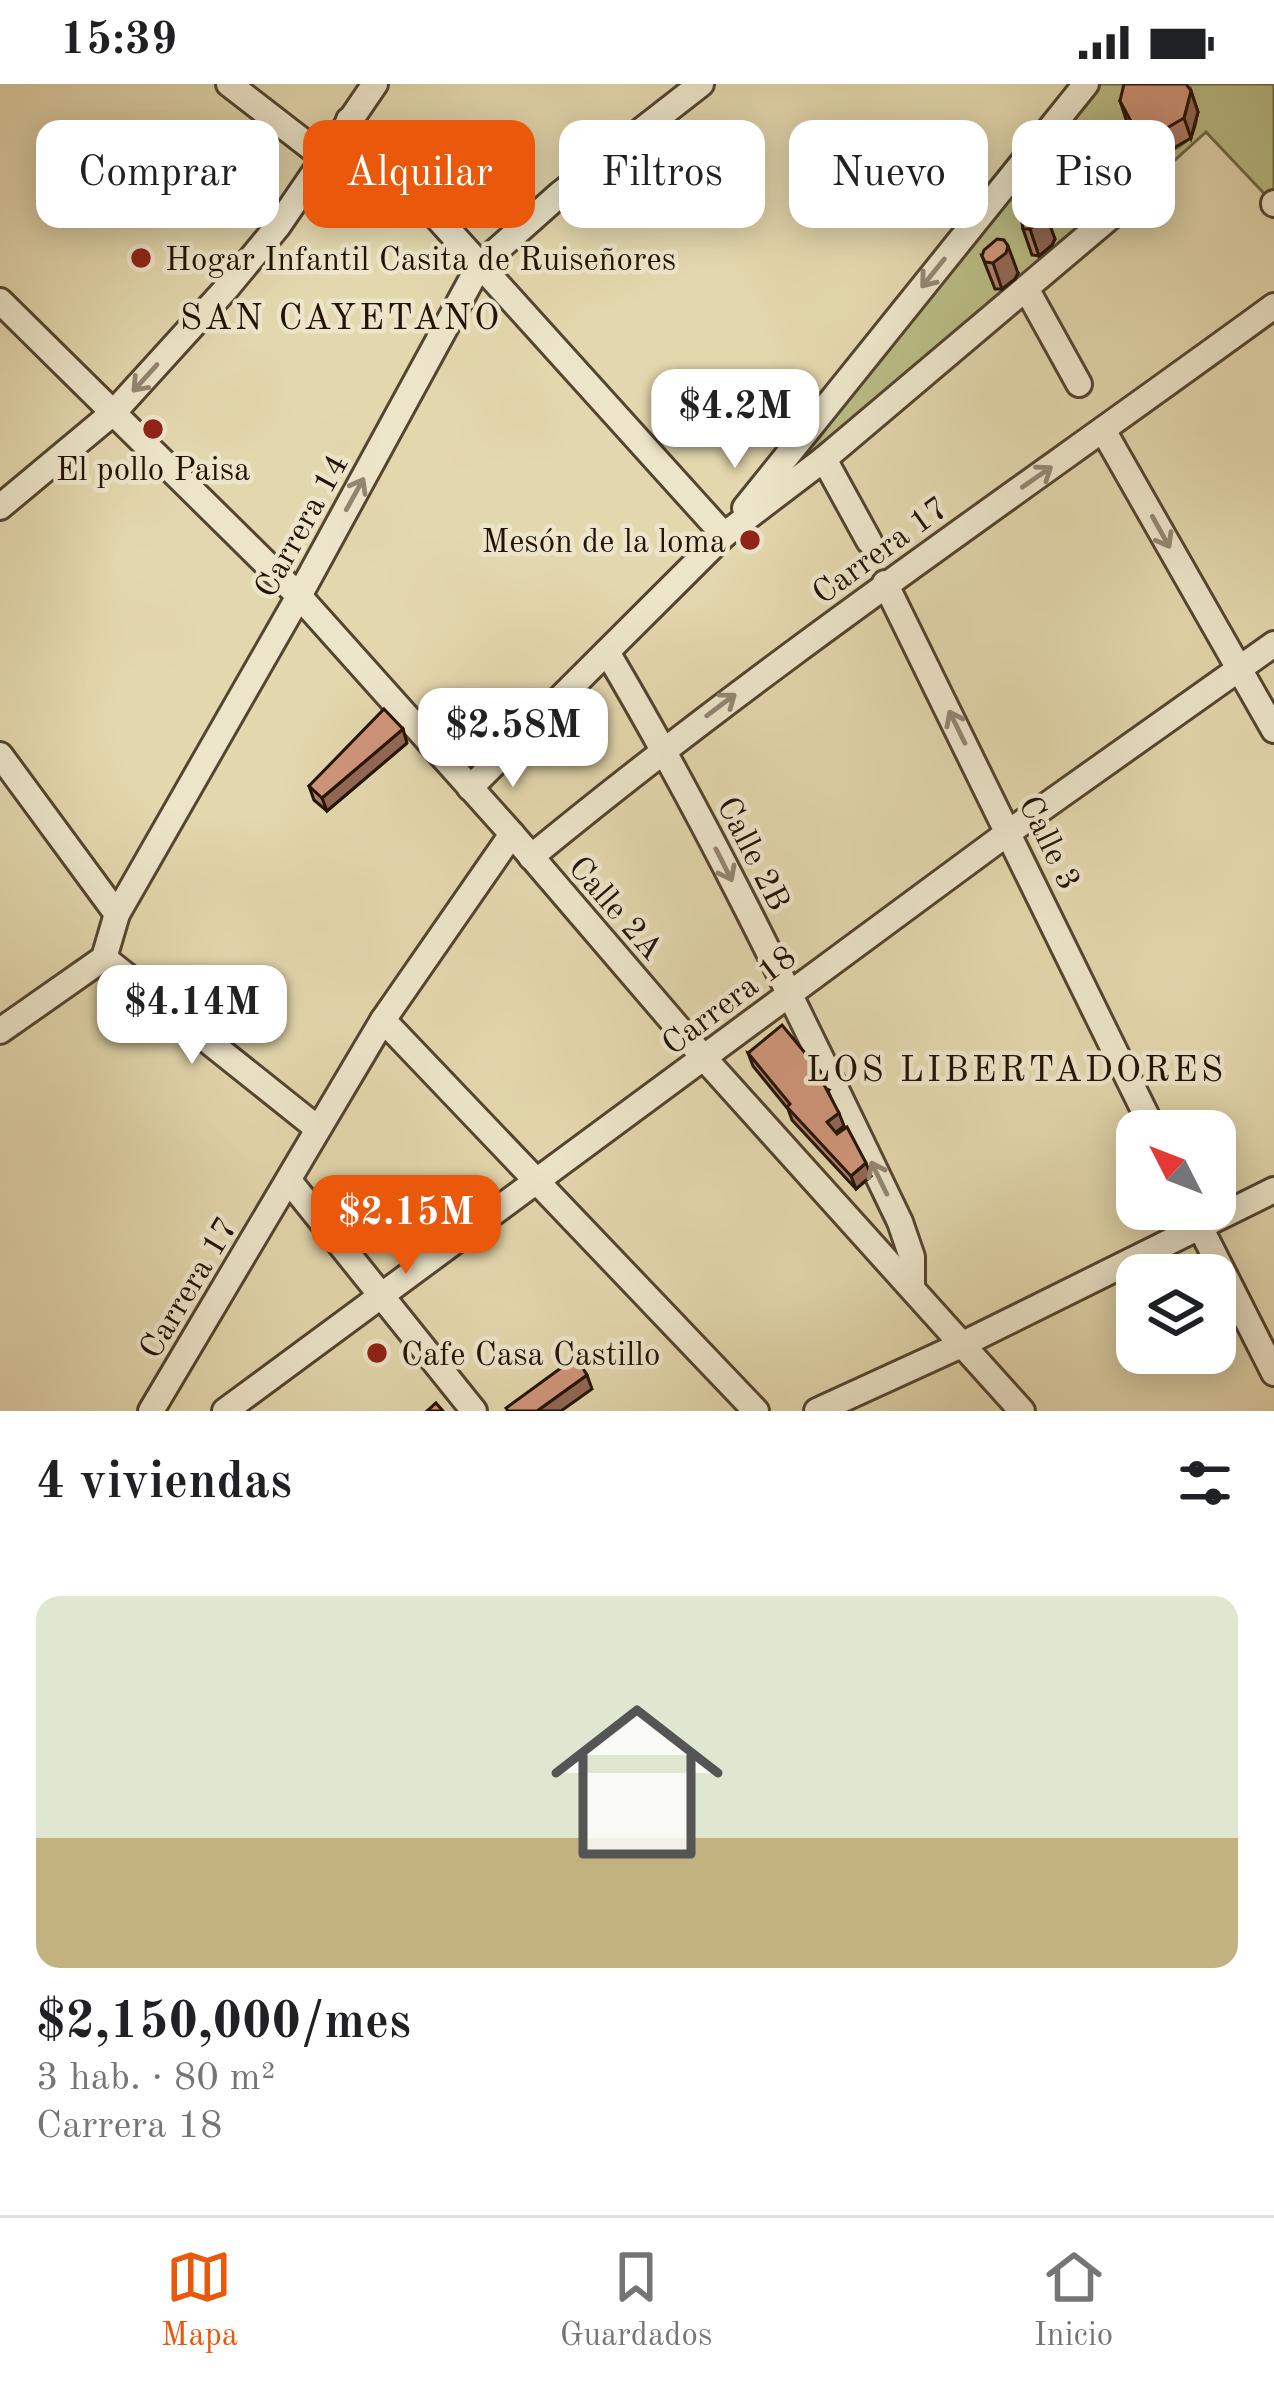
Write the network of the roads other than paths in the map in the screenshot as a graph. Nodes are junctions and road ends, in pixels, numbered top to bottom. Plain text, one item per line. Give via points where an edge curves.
1 (229, 84) edge
2 (375, 84) edge
3 (701, 84) edge
4 (1086, 84) edge
5 (350, 120) edge
6 (303, 141) edge
7 (303, 186) edge
8 (445, 228) edge
9 (1098, 228) edge
10 (479, 266) junction
11 (1028, 290) junction
12 (0, 301) edge
13 (1274, 305) edge
14 (1079, 384) dead end
15 (114, 412) junction
16 (1103, 430) junction
17 (824, 459) junction
18 (0, 507) edge
19 (724, 535) junction
20 (869, 541) dead end
21 (885, 583) junction
22 (299, 596) junction
23 (1274, 644) edge
24 (607, 652) junction
25 (1238, 670) junction
26 (1274, 730) edge
27 (664, 748) junction
28 (0, 755) edge
29 (10, 788) edge
30 (470, 788) junction
31 (1010, 832) junction
32 (512, 834) junction
33 (531, 857) junction
34 (117, 914) junction
35 (104, 958) junction
36 (790, 993) junction
37 (383, 1020) junction
38 (0, 1031) edge
39 (704, 1058) junction
40 (1144, 1110) edge
41 (317, 1128) junction
42 (290, 1182) junction
43 (537, 1183) junction
44 (1274, 1190) edge
45 (1236, 1203) edge
46 (1172, 1230) edge
47 (1202, 1230) edge
48 (912, 1288) junction
49 (384, 1297) junction
50 (959, 1346) junction
51 (1274, 1373) edge
52 (151, 1411) edge
53 (225, 1411) edge
54 (474, 1411) edge
55 (756, 1411) edge
56 (817, 1411) edge
57 (1022, 1411) edge

1 - 6 street
2 - 5 street
3 - 10 street, Carrera 14
4 -> 19 street
7 -> 15 street via 278,226
8 - 10 street
9 - 11 street
10 - 19 street
22 -> 10 street, Carrera 14
11 - 14 street
11 - 17 street
12 - 15 street, Calle 2A
13 - 16 street, Carrera 17
15 - 18 street
15 - 22 street, Calle 2A
21 -> 16 street, Carrera 17
16 -> 25 street
17 - 19 street
17 - 20 street
19 - 24 street
27 -> 21 street, Carrera 17
31 -> 21 street, Calle 3
22 - 30 street, Calle 2A
22 - 34 street, Carrera 14
23 - 25 street, Carrera 18
24 - 27 street, Calle 2B
24 - 30 street
25 - 26 street
25 - 31 street, Carrera 18
27 - 33 street, Carrera 17
27 -> 36 street, Calle 2B
28 - 29 street
29 - 34 street
30 - 32 street, Calle 2A
31 - 36 street, Carrera 18
31 - 40 street, Calle 3
32 - 33 street, Calle 2A
32 - 37 street, Carrera 17
33 - 39 street, Calle 2A
34 - 35 street, Carrera 14
35 - 38 street
35 - 41 street
36 - 39 street, Carrera 18
48 -> 36 street, Calle 2B via 900,1222
37 - 41 street, Carrera 17
37 - 43 street
39 - 43 street, Carrera 18
39 - 48 street, Calle 2A
41 - 42 street, Carrera 17
42 - 49 street
42 - 52 street, Carrera 17
43 - 49 street, Carrera 18
43 - 55 street
44 - 45 street
46 - 50 street
47 - 51 street
48 - 50 street, Calle 2A
49 - 53 street, Carrera 18
49 - 54 street
50 - 56 street
50 - 57 street, Calle 2A

